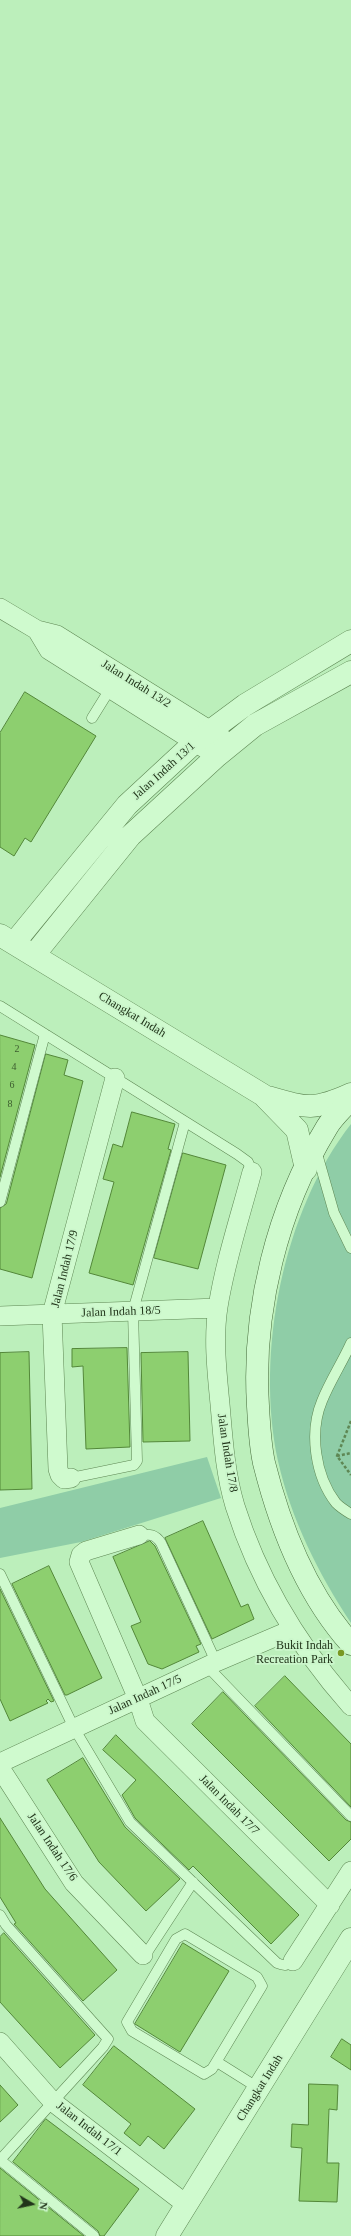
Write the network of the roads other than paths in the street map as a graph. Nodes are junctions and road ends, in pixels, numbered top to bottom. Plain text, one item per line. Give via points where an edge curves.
1 (0, 608) edge
2 (37, 630) junction
3 (351, 641) edge
4 (351, 672) edge
5 (110, 689) junction
6 (92, 718) dead end
7 (203, 736) junction
8 (224, 750) junction
9 (7, 939) edge
10 (34, 955) junction
11 (0, 1006) edge
12 (45, 1034) junction
13 (115, 1078) junction
14 (351, 1094) edge
15 (263, 1095) junction
16 (351, 1099) edge
17 (185, 1122) junction
18 (316, 1150) junction
19 (306, 1169) junction
20 (252, 1172) joint
21 (0, 1202) edge
22 (351, 1248) edge
23 (218, 1308) junction
24 (133, 1311) junction
25 (52, 1314) junction
26 (0, 1316) edge
27 (351, 1343) edge
28 (71, 1478) joint
29 (351, 1514) edge
30 (139, 1535) joint
31 (0, 1574) edge
32 (291, 1630) junction
33 (351, 1644) edge
34 (212, 1664) junction
35 (138, 1699) junction
36 (351, 1706) edge
37 (74, 1728) junction
38 (0, 1763) edge
39 (0, 1768) edge
40 (351, 1816) edge
41 (351, 1871) edge
42 (193, 1882) junction
43 (330, 1905) junction
44 (0, 1915) edge
45 (3, 1927) edge
46 (351, 1939) edge
47 (143, 1955) joint
48 (293, 1961) joint
49 (0, 2042) edge
50 (217, 2062) junction
51 (260, 2089) junction
52 (53, 2102) junction
53 (0, 2160) edge
54 (187, 2205) junction
55 (94, 2236) edge
56 (168, 2236) edge

1 - 2 street, Jalan Indah 13/2
2 - 5 street, Jalan Indah 13/2 via 48,650
2 - 7 street, Jalan Indah 13/2 via 57,635
3 - 7 street, Jalan Indah 13/1 via 245,705
4 - 8 street, Jalan Indah 13/1 via 255,725
5 - 6 lane
5 - 7 street, Jalan Indah 13/2
7 - 8 street, Jalan Indah 13/2
7 - 9 street, Jalan Indah 13/1 via 127,805
8 - 10 street, Jalan Indah 13/1 via 130,836
9 - 10 street, Changkat Indah
10 - 15 street, Changkat Indah
11 - 12 lane
12 - 13 lane
12 - 21 lane
13 - 17 lane
13 - 25 street, Jalan Indah 17/9
14 - 15 street, Changkat Indah via 327,1105 310,1108
15 - 19 street, Changkat Indah via 297,1130
16 - 18 street via 328,1126
17 - 20 lane via 248,1162
17 - 24 lane
18 - 19 street
18 - 22 lane via 334,1213
19 - 33 street via 279,1231 268,1276 257,1365 259,1425 264,1462 281,1519 302,1570
20 - 23 street, Jalan Indah 17/8
23 - 24 street, Jalan Indah 18/5
23 - 32 street, Jalan Indah 17/8 via 216,1366 224,1446 235,1505 260,1570
24 - 25 street, Jalan Indah 18/5
24 - 28 lane via 137,1461 134,1465
25 - 26 street, Jalan Indah 18/5
25 - 28 street, Jalan Indah 17/9 via 58,1470 64,1479
27 - 29 lane via 322,1401 314,1431 318,1468 336,1503
30 - 34 lane via 150,1534 157,1537 161,1543
30 - 35 street, Jalan Indah 17/7 via 86,1551 81,1555 79,1562
31 - 37 lane
32 - 34 street, Jalan Indah 17/5
32 - 36 street, Jalan Indah 17/8 via 322,1673
34 - 35 street, Jalan Indah 17/5
34 - 40 lane
35 - 37 street, Jalan Indah 17/5
35 - 43 street, Jalan Indah 17/7 via 148,1725
37 - 38 street, Jalan Indah 17/5
37 - 42 lane via 130,1822
39 - 47 street, Jalan Indah 17/6 via 74,1884
41 - 43 street
42 - 47 lane
42 - 48 lane via 277,1963 282,1966
43 - 48 street
44 - 45 lane
45 - 52 lane via 108,2039
46 - 51 street, Changkat Indah
49 - 52 street, Jalan Indah 17/1
50 - 50 lane via 209,2073 198,2072 128,2027 128,2017 180,1935 191,1936 261,1981 260,1991
50 - 51 lane
51 - 54 street, Changkat Indah
52 - 53 lane
52 - 54 street, Jalan Indah 17/1
53 - 55 lane
54 - 56 street, Changkat Indah

